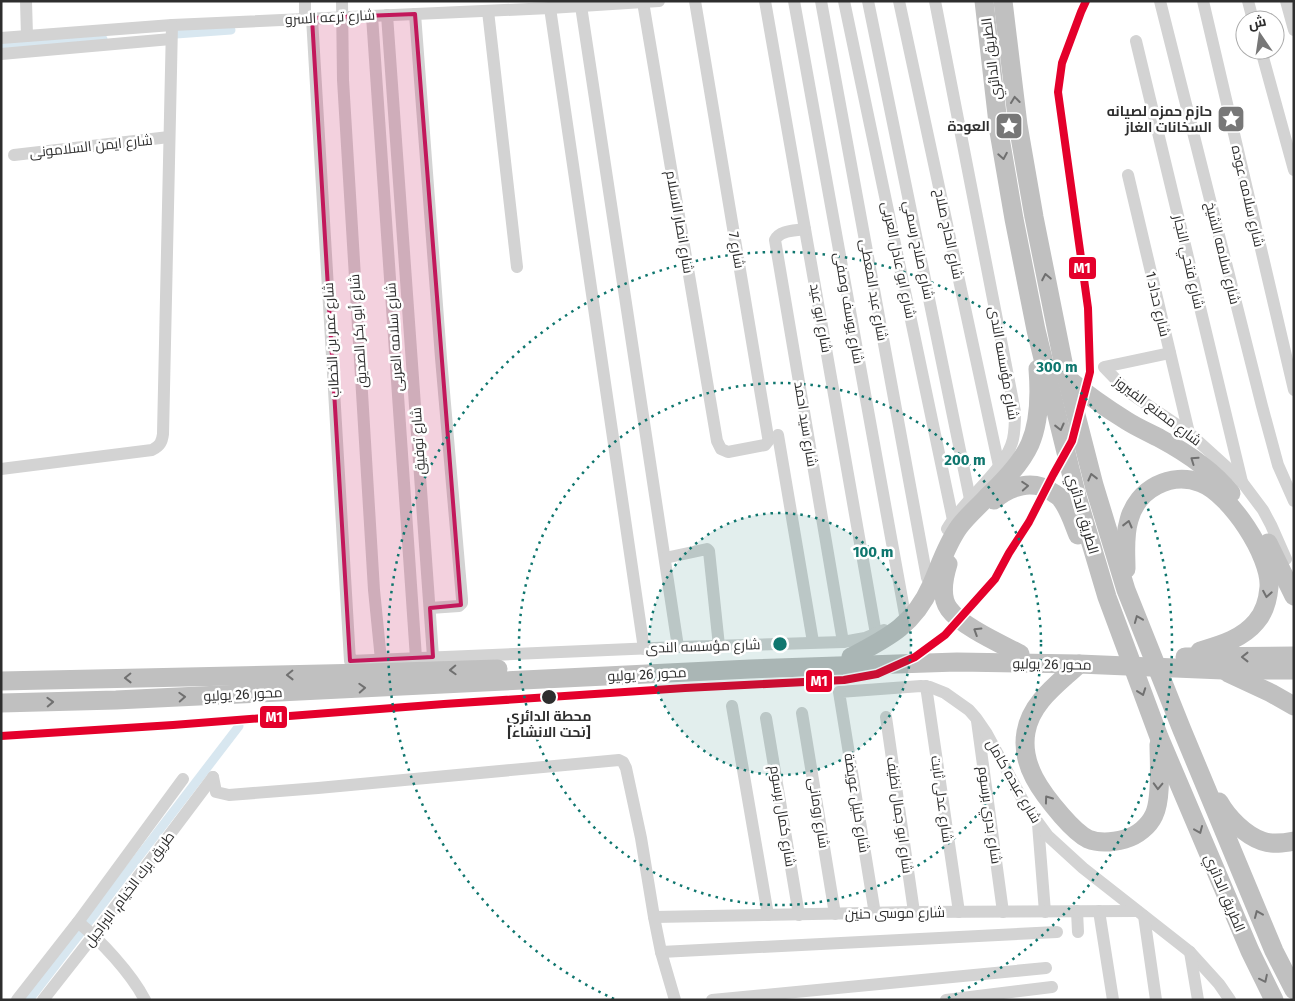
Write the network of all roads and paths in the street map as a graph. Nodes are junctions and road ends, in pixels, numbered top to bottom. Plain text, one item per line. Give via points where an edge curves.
1 (26, 1) edge
2 (304, 1) edge
3 (342, 1) edge
4 (695, 1) edge
5 (765, 1) edge
6 (794, 1) edge
7 (821, 1) edge
8 (844, 1) edge
9 (868, 1) edge
10 (899, 1) edge
11 (934, 1) edge
12 (1160, 1) edge
13 (1203, 1) edge
14 (1286, 1) edge
15 (650, 2) edge
16 (984, 2) edge
17 (1003, 2) edge
18 (471, 6) edge
19 (581, 6) junction
20 (448, 7) edge
21 (550, 8) junction
22 (488, 11) junction
23 (411, 13) edge
24 (387, 20) junction
25 (372, 21) junction
26 (310, 22) junction
27 (342, 23) junction
28 (172, 25) junction
29 (1294, 30) edge
30 (27, 36) junction
31 (1, 38) edge
32 (172, 39) junction
33 (1136, 40) dead end
34 (1, 54) edge
35 (1264, 60) edge
36 (169, 137) junction
37 (14, 155) dead end
38 (1294, 170) edge
39 (1128, 175) dead end
40 (805, 230) junction
41 (517, 267) dead end
42 (1170, 353) junction
43 (1055, 378) junction
44 (1294, 390) edge
45 (1189, 433) junction
46 (778, 435) dead end
47 (717, 441) joint
48 (999, 466) junction
49 (1, 469) edge
50 (1287, 471) edge
51 (1242, 482) junction
52 (970, 498) junction
53 (1294, 501) edge
54 (953, 520) junction
55 (665, 558) junction
56 (927, 578) junction
57 (1294, 578) edge
58 (1126, 590) junction
59 (1294, 596) edge
60 (1107, 597) junction
61 (430, 608) junction
62 (905, 615) junction
63 (876, 634) junction
64 (813, 642) junction
65 (678, 646) junction
66 (718, 646) junction
67 (644, 648) junction
68 (847, 649) junction
69 (1020, 654) junction
70 (1294, 656) edge
71 (433, 657) junction
72 (1181, 657) junction
73 (416, 658) junction
74 (381, 660) junction
75 (350, 661) joint
76 (1079, 664) junction
77 (1223, 670) junction
78 (1294, 670) edge
79 (1, 681) edge
80 (926, 686) junction
81 (839, 692) joint
82 (1, 703) edge
83 (732, 706) dead end
84 (1294, 706) edge
85 (802, 713) dead end
86 (886, 717) dead end
87 (766, 718) dead end
88 (976, 718) junction
89 (1182, 730) junction
90 (1159, 737) junction
91 (183, 779) dead end
92 (1038, 823) junction
93 (1294, 841) edge
94 (1077, 911) junction
95 (1099, 911) junction
96 (914, 912) junction
97 (958, 912) junction
98 (1003, 912) junction
99 (1046, 912) junction
100 (835, 914) junction
101 (875, 914) junction
102 (1140, 914) junction
103 (768, 915) junction
104 (799, 915) junction
105 (654, 916) junction
106 (78, 922) junction
107 (1057, 932) dead end
108 (1078, 932) dead end
109 (94, 935) junction
110 (661, 952) junction
111 (1190, 952) junction
112 (1046, 968) dead end
113 (1052, 987) dead end
114 (1294, 990) edge
115 (17, 1000) edge
116 (44, 1000) edge
117 (145, 1000) edge
118 (675, 1000) edge
119 (712, 1000) edge
120 (946, 1000) edge
121 (1113, 1000) edge
122 (1156, 1000) edge
123 (1198, 1000) edge
124 (1230, 1000) edge
125 (1274, 1000) edge

1 - 30 street
2 - 26 street, شارع عمر بن الخطاب
3 - 27 street, شارع أبو بكر الصديق
4 - 47 street, شارع 7 via 768,437 765,445 728,452 720,449
5 - 40 street, شارع ابو عيد
6 - 62 street, شارع يوسف وصفى
7 - 56 street, شارع عبد المعطى
8 - 54 street, شارع ابو عادل العربى
9 - 52 street, شارع صلاح رسمي
10 - 48 street, شارع الحاج صلاح
11 - 48 street, شارع مؤسسه الندى via 1015,412 1013,440
12 - 50 street, شارع سلامه الشيخ via 1273,450
13 - 44 street, شارع سلامه عوده
14 - 29 street
15 - 19 street, شارع ترعه السرو
15 - 47 street, شارع انصار الاسلام
16 -> 43 highway, الطريق الدائري via 1014,219 1036,330
43 -> 17 highway, الطريق الدائري via 1056,325 1018,125
18 - 20 street, شارع ترعه السرو
18 - 22 street, شارع ترعه السرو
19 - 21 street, شارع ترعه السرو
19 - 55 street
20 - 23 street, شارع ترعه السرو
21 - 22 street, شارع ترعه السرو
21 - 67 street
22 - 41 street
23 - 24 street, شارع ترعه السرو
23 - 61 street via 462,599 459,606
24 - 25 street, شارع ترعه السرو
24 - 61 street, شارع توفيق
25 - 27 street, شارع ترعه السرو
25 - 73 street, شارع سلامه العربى
26 - 27 street, شارع ترعه السرو
26 - 28 street, شارع ترعه السرو
26 - 75 street, شارع عمر بن الخطاب
27 - 74 street, شارع أبو بكر الصديق via 349,183
28 - 30 street, شارع ترعه السرو
28 - 32 street
30 - 31 street, شارع ترعه السرو
32 - 34 street
32 - 36 street
33 - 51 street, شارع فتحي النجار
35 - 38 street
36 - 37 street, شارع ايمن السلامونى
36 - 49 street via 162,442 152,450
39 - 42 street, شارع حداد 1
40 - 63 street, شارع ابو عيد
40 - 68 street, شارع سيد احمد via 780,233 776,240
42 - 45 street, شارع حداد 1
42 - 45 street, شارع مصنع الفيروز via 1104,367 1127,391
58 -> 43 highway, الطريق الدائري via 1094,485
59 -> 43 highway via 1260,530 1226,487 1206,468
43 -> 60 highway, الطريق الدائري via 1076,493
43 - 68 highway via 1029,446 1014,469 958,528 914,615 879,642
45 - 51 street, شارع مصنع الفيروز
46 - 64 street
48 - 52 street, شارع مؤسسه الندى
50 - 53 street, شارع سلامه الشيخ
51 - 57 street, شارع مصنع الفيروز via 1263,510
52 - 54 street, شارع مؤسسه الندى
54 - 56 street, شارع مؤسسه الندى
55 - 65 street
55 - 66 street via 709,550
56 - 62 street, شارع مؤسسه الندى
58 -> 72 highway via 1126,534 1135,505 1144,493 1171,480 1186,479 1214,491 1240,518 1266,567 1269,586 1266,604 1257,621 1243,634 1226,643
89 -> 58 highway, الطريق الدائري
69 -> 60 highway via 959,619 948,608 943,593 948,564 960,539 982,510 998,496 1017,486 1035,485 1045,487 1060,498
60 -> 90 highway, الطريق الدائري
61 - 71 street, شارع توفيق
62 - 63 street, شارع مؤسسه الندى
63 - 68 street, شارع مؤسسه الندى via 854,640
64 - 66 street, شارع مؤسسه الندى
64 - 68 street, شارع مؤسسه الندى
65 - 66 street, شارع مؤسسه الندى
65 - 67 street, شارع مؤسسه الندى
67 - 71 street, شارع مؤسسه الندى
68 - 69 highway, محور 26 يوليو
68 -> 79 highway, محور 26 يوليو via 377,673
69 - 72 highway, محور 26 يوليو
70 -> 72 highway, محور 26 يوليو
71 - 73 street, شارع مؤسسه الندى
73 - 74 street, شارع مؤسسه الندى
74 - 75 street, شارع مؤسسه الندى
76 - 77 highway, محور 26 يوليو
82 -> 76 highway, محور 26 يوليو via 823,666 957,662
90 -> 76 highway via 1157,803 1148,824 1129,838 1113,842 1087,839 1050,802 1035,779 1025,748 1026,731 1038,703
77 - 78 highway, محور 26 يوليو
77 - 84 highway
80 - 81 street, شارع عبده كامل
80 - 88 street, شارع عبده كامل via 945,693
80 - 97 street, شارع عدلى ثابت
81 - 101 street, شارع خليل عويضة
83 - 103 street
85 - 100 street, شارع رومانى
86 - 96 street, شارع ابو جمال نظيف
87 - 104 street, شارع كمال برسوم
88 - 92 street, شارع عبده كامل
88 - 98 street, شارع بدري برسوم
89 - 93 highway via 1221,805 1239,826 1263,842
114 -> 89 highway, الطريق الدائري via 1274,951
90 -> 125 highway, الطريق الدائري
91 - 106 street, طريق برك الخيام, البراجيل
92 - 99 street
92 - 102 street, شارع عبده كامل via 1060,849
94 - 95 street, شارع موسى حنين
94 - 99 street, شارع موسى حنين
94 - 108 street
95 - 102 street, شارع موسى حنين
95 - 121 street
96 - 97 street, شارع موسى حنين
96 - 101 street, شارع موسى حنين
97 - 98 street, شارع موسى حنين
98 - 99 street, شارع موسى حنين
100 - 101 street, شارع موسى حنين
100 - 104 street, شارع موسى حنين
102 - 111 street, شارع عبده كامل
102 - 122 street
103 - 104 street, شارع موسى حنين
103 - 105 street, شارع موسى حنين
105 - 109 street, طريق برك الخيام, البراجيل via 626,768 619,760 229,794 216,792 213,777
105 - 110 street
106 - 109 street
106 - 115 street, طريق برك الخيام, البراجيل
107 - 110 street
109 - 116 street, طريق برك الخيام, البراجيل
109 - 117 street via 135,983
110 - 118 street
111 - 123 street
111 - 124 street, شارع عبده كامل
112 - 119 street
113 - 120 street

